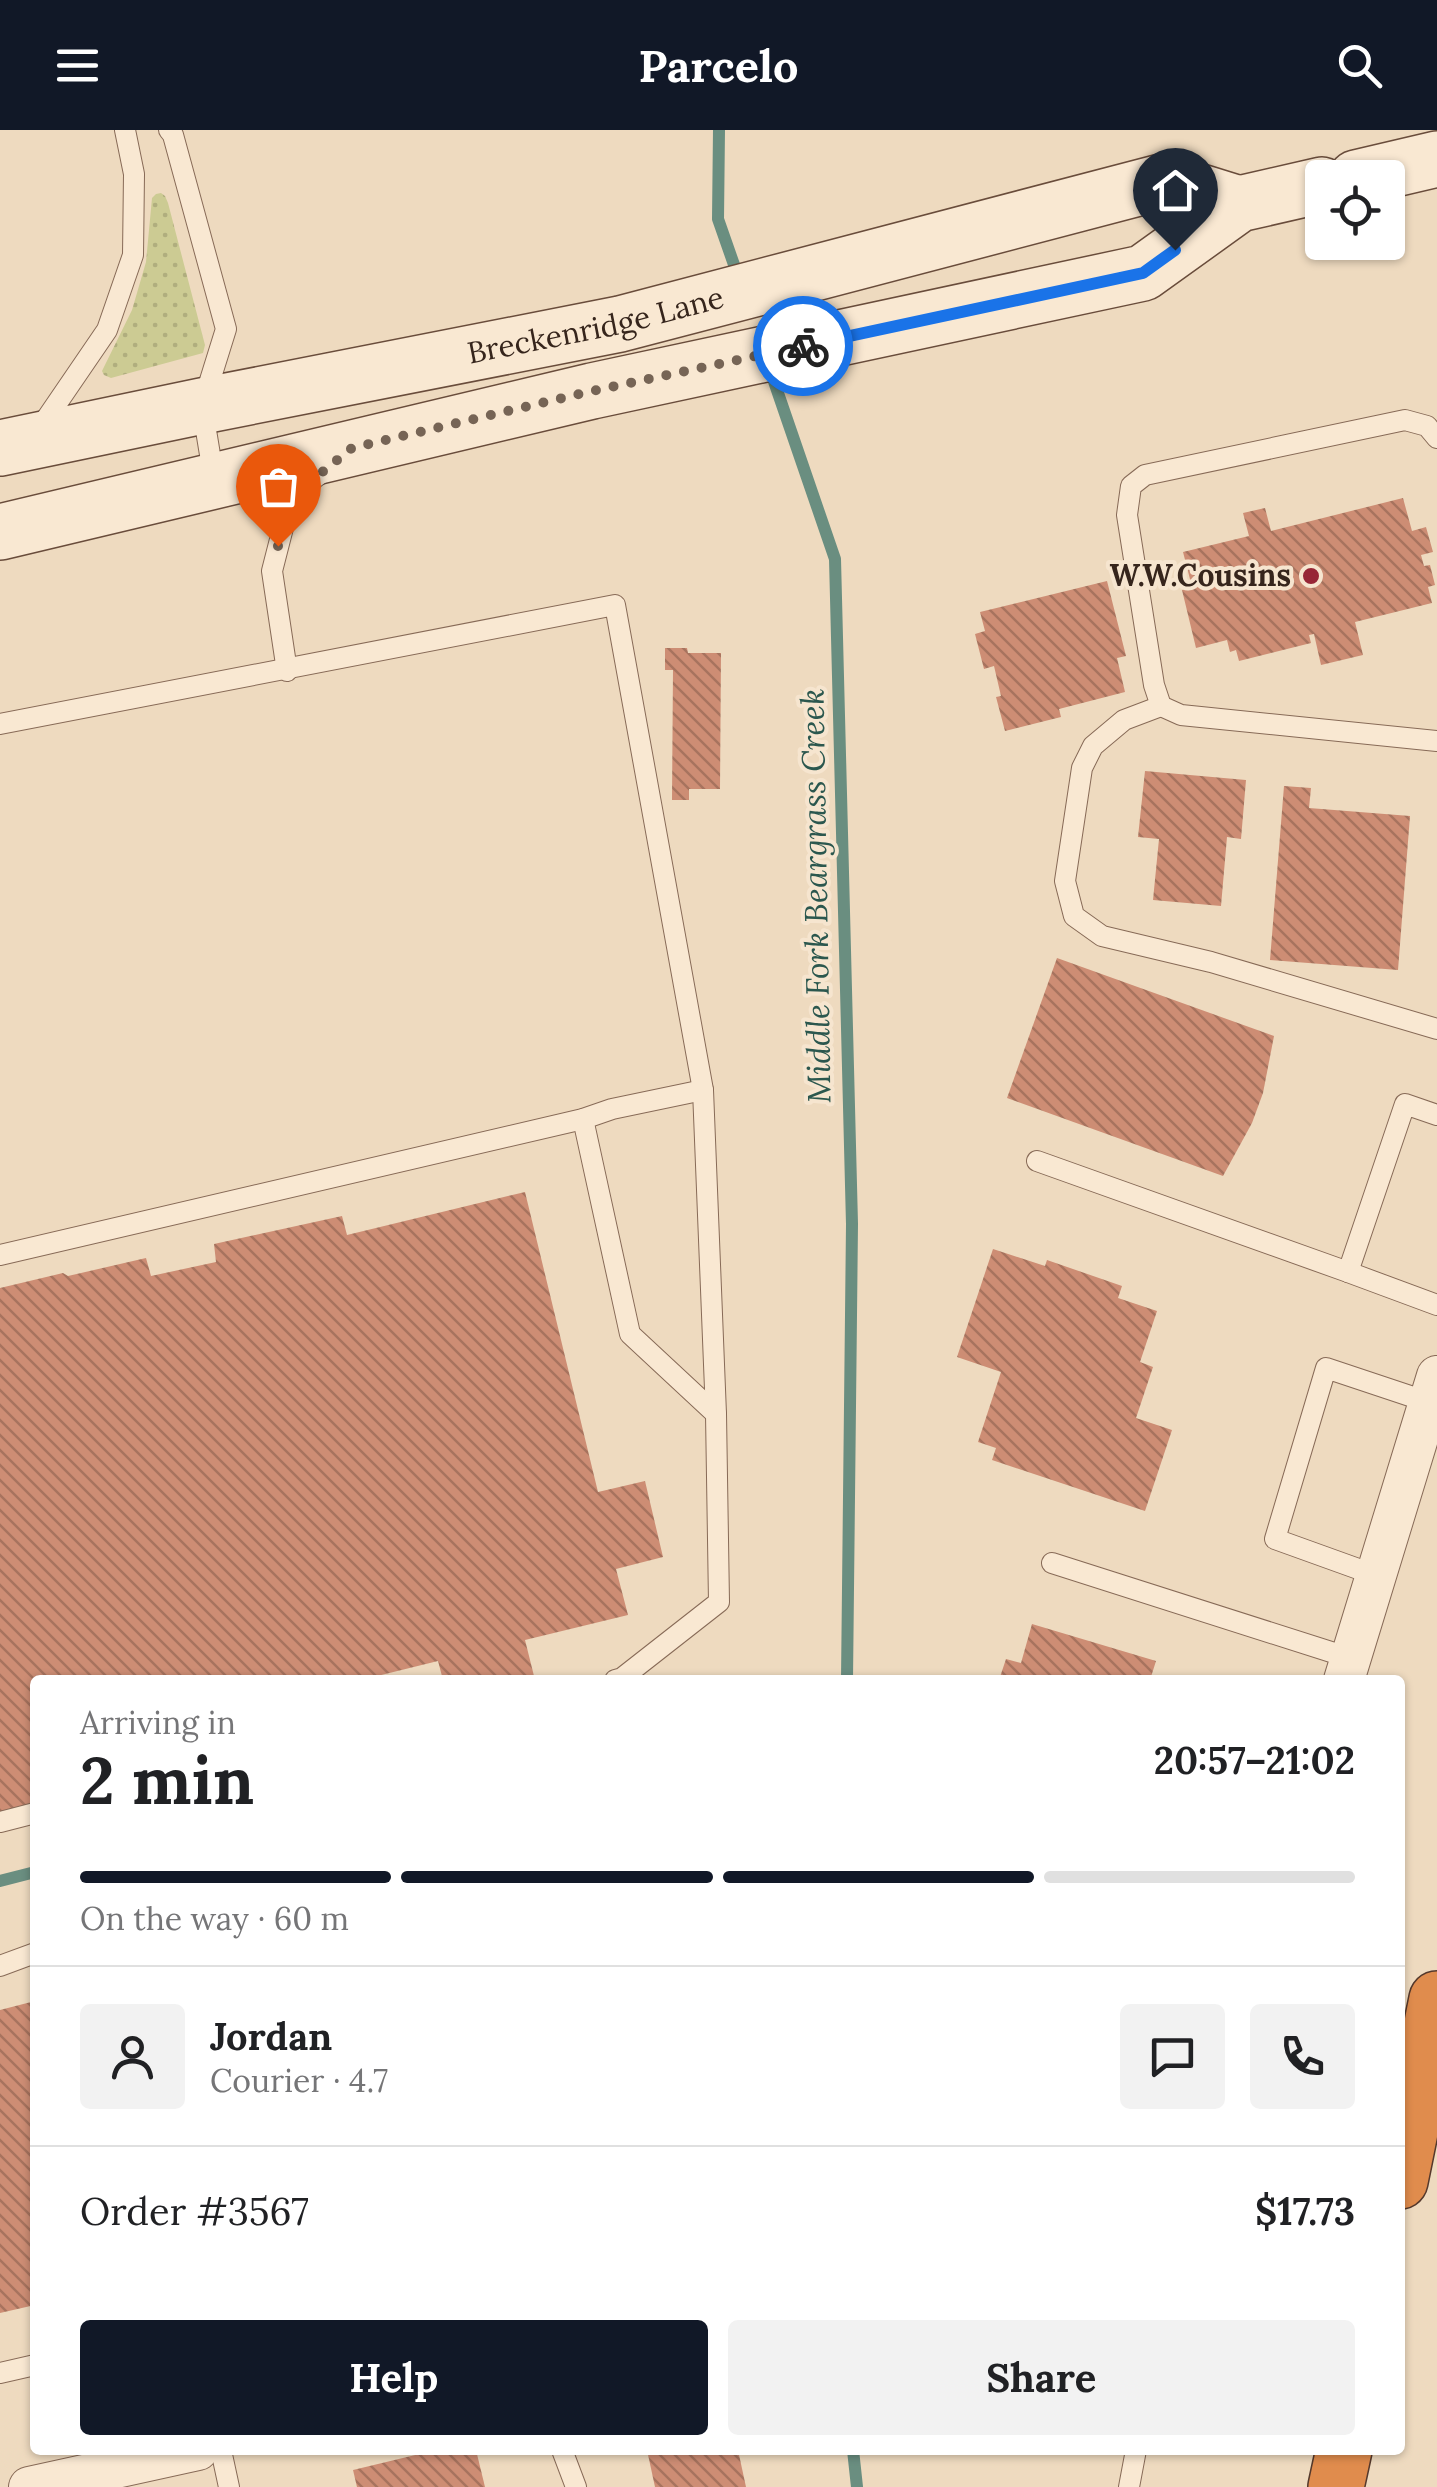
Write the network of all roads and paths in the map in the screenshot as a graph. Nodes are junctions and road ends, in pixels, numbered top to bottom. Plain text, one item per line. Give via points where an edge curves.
1 (125, 130) edge
2 (177, 132) edge
3 (1437, 159) edge
4 (1405, 167) edge
5 (1305, 189) edge
6 (1238, 204) junction
7 (202, 406) junction
8 (1437, 438) edge
9 (15, 445) edge
10 (352, 448) junction
11 (214, 482) junction
12 (0, 532) edge
13 (287, 670) junction
14 (1161, 706) junction
15 (0, 724) edge
16 (1437, 742) edge
17 (1437, 1029) edge
18 (703, 1090) junction
19 (1437, 1115) edge
20 (583, 1118) junction
21 (1037, 1161) dead end
22 (0, 1254) edge
23 (1348, 1272) junction
24 (1437, 1306) edge
25 (1433, 1389) edge
26 (716, 1414) junction
27 (1052, 1563) dead end
28 (1375, 1575) junction
29 (1347, 1669) edge
30 (626, 1675) edge
31 (30, 1815) edge
32 (0, 1822) edge
33 (30, 1956) edge
34 (0, 1966) edge
35 (1437, 1999) edge
36 (1405, 2156) edge
37 (30, 2366) edge
38 (0, 2373) edge
39 (175, 2455) edge
40 (222, 2455) edge
41 (564, 2455) edge
42 (1135, 2455) edge
43 (1343, 2455) edge
44 (30, 2487) edge
45 (230, 2487) edge
46 (576, 2487) edge
47 (1129, 2487) edge
48 (1336, 2487) edge

1 - 9 lane via 134,174 133,255 107,330
2 - 7 lane via 226,330
3 - 4 main road
5 - 6 main road
6 - 7 main road, Breckenridge Lane via 1165,180 620,324
6 - 10 main road via 1143,273
7 - 9 main road, Breckenridge Lane
7 - 11 lane
8 - 14 lane via 1427,426 1390,422 1144,475 1131,486 1128,515
10 - 11 main road
10 - 13 lane via 300,490 285,520 272,571
11 - 12 main road
13 - 15 lane
13 - 18 lane via 616,605
14 - 16 lane via 1181,715
14 - 17 lane via 1124,720 1093,746 1082,768 1065,881 1074,916 1102,936
18 - 20 lane
18 - 26 lane
19 - 23 lane via 1405,1104
20 - 22 lane
20 - 26 lane via 630,1334
21 - 23 lane
23 - 24 lane
25 - 28 street
25 - 28 lane via 1326,1368 1275,1539
26 - 30 lane via 718,1602
27 - 29 lane
28 - 29 street
31 - 32 lane
33 - 34 lane
35 - 36 highway
37 - 38 lane
39 - 44 street
40 - 45 lane
41 - 46 lane
42 - 47 lane
43 - 48 highway

